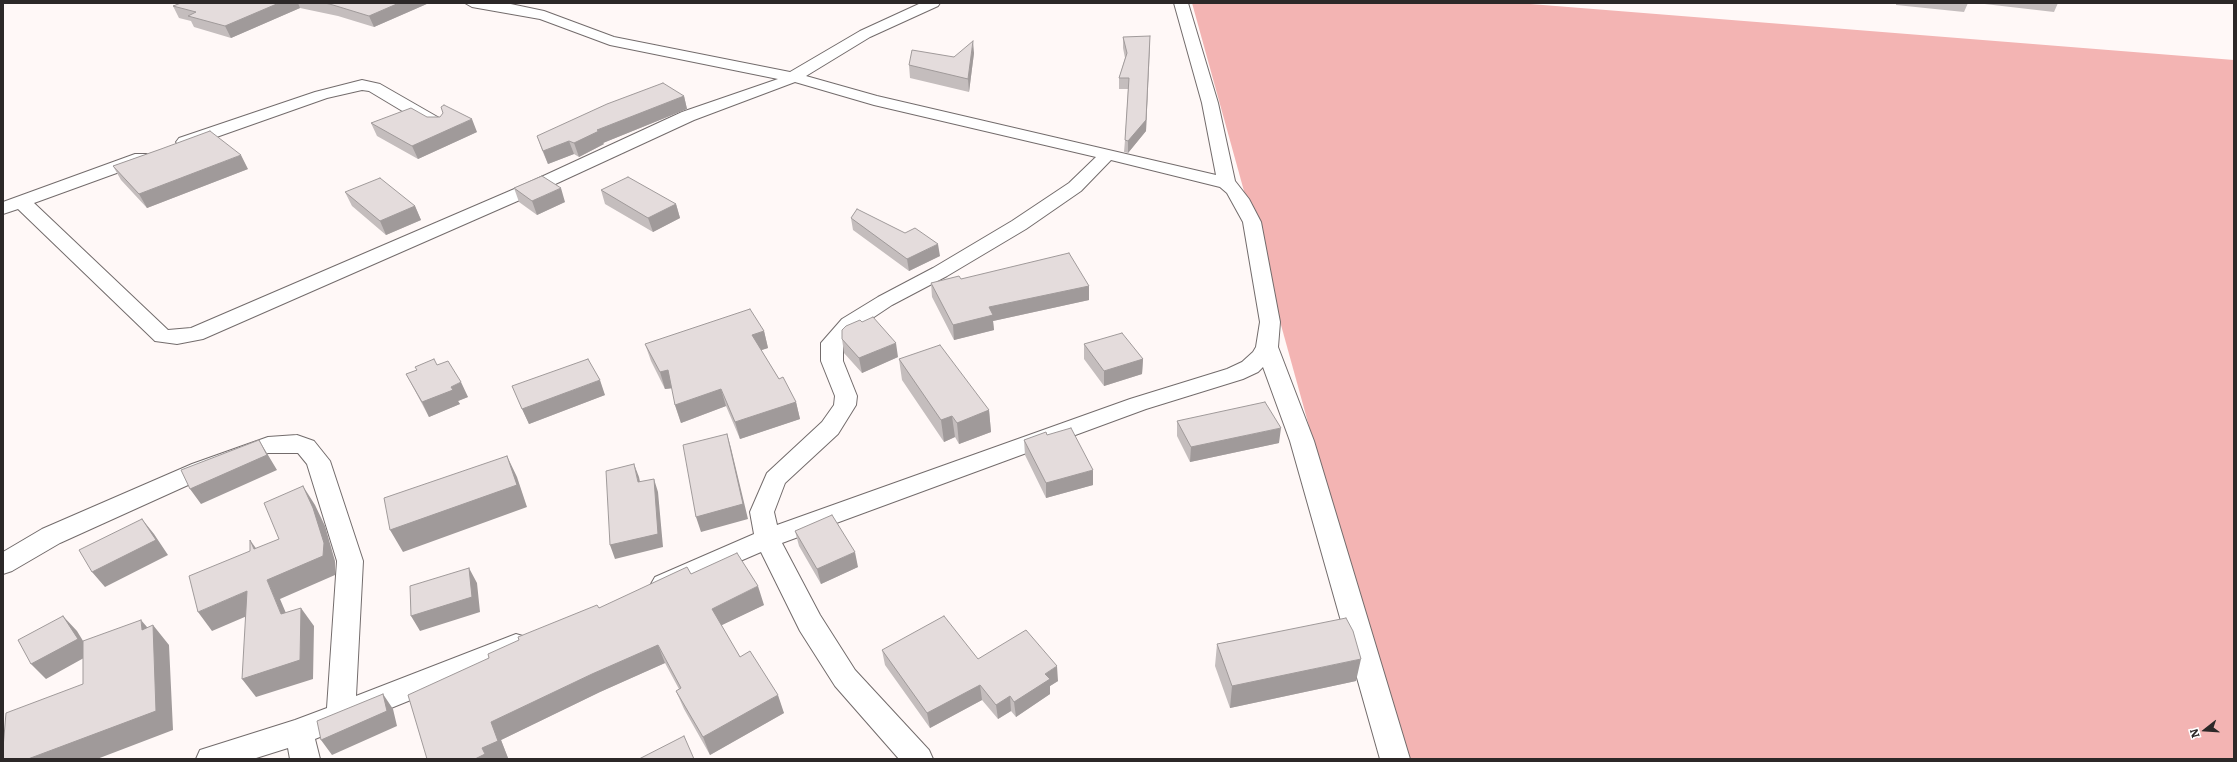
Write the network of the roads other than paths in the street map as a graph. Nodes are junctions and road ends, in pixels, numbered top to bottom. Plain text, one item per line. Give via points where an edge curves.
1 (472, 3) edge
2 (933, 3) edge
3 (1181, 3) edge
4 (794, 77) junction
5 (439, 125) edge
6 (1106, 155) junction
7 (1226, 183) junction
8 (21, 201) junction
9 (3, 208) edge
10 (1267, 347) junction
11 (767, 539) junction
12 (3, 564) edge
13 (643, 593) edge
14 (533, 638) edge
15 (341, 715) junction
16 (302, 746) edge
17 (211, 759) edge
18 (918, 759) edge
19 (1395, 759) edge

1 - 4 street via 506,7 544,16 610,41
2 - 4 street via 865,34
3 - 7 street via 1210,103
4 - 6 street via 874,100
4 - 8 street via 688,116 539,185 319,279 226,322 186,336 162,336
5 - 8 street via 374,87 362,85 321,94
6 - 7 street
6 - 11 street via 1075,187 1026,221 940,272 884,300 849,324 832,343 832,361 846,396 845,405 830,428 775,480 762,512
7 - 10 street via 1240,199 1252,222 1270,322
8 - 9 street
10 - 11 street via 1261,358 1250,367 1234,374 1138,404
10 - 19 street via 1302,441
11 - 13 street
11 - 18 street via 810,623 845,678
12 - 15 street via 51,536 251,450 268,445 297,443 306,447 318,462 350,561
14 - 15 street
15 - 16 street
16 - 17 street

